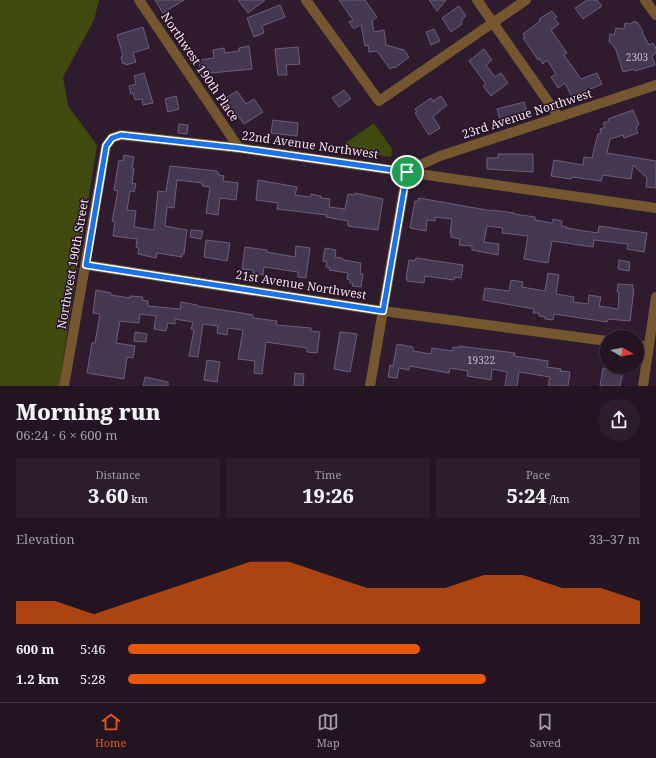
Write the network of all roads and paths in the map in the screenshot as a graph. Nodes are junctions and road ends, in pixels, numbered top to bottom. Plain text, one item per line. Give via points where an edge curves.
1 (139, 0) edge
2 (306, 0) edge
3 (477, 0) edge
4 (526, 0) edge
5 (645, 0) edge
6 (656, 15) edge
7 (493, 23) junction
8 (656, 85) edge
9 (559, 117) junction
10 (106, 146) joint
11 (239, 148) junction
12 (407, 172) junction
13 (656, 208) edge
14 (86, 265) junction
15 (656, 303) edge
16 (383, 311) junction
17 (600, 340) edge
18 (644, 346) edge
19 (648, 347) junction
20 (64, 386) edge
21 (370, 386) edge
22 (643, 386) edge

1 - 11 street, Northwest 190th Place
2 - 7 street via 378,101
3 - 7 street
4 - 7 street
5 - 6 street
7 - 9 street
8 - 9 street, 23rd Avenue Northwest
9 - 12 street, 23rd Avenue Northwest via 440,156
10 - 11 street, 22nd Avenue Northwest via 112,138 121,135
10 - 14 street, Northwest 190th Street
11 - 12 street, 22nd Avenue Northwest
12 - 13 street, 22nd Avenue Northwest
12 - 16 street
14 - 16 street, 21st Avenue Northwest
14 - 20 street, Northwest 190th Street
15 - 19 street
16 - 17 street, 21st Avenue Northwest
16 - 21 street
18 - 19 street
19 - 22 street

